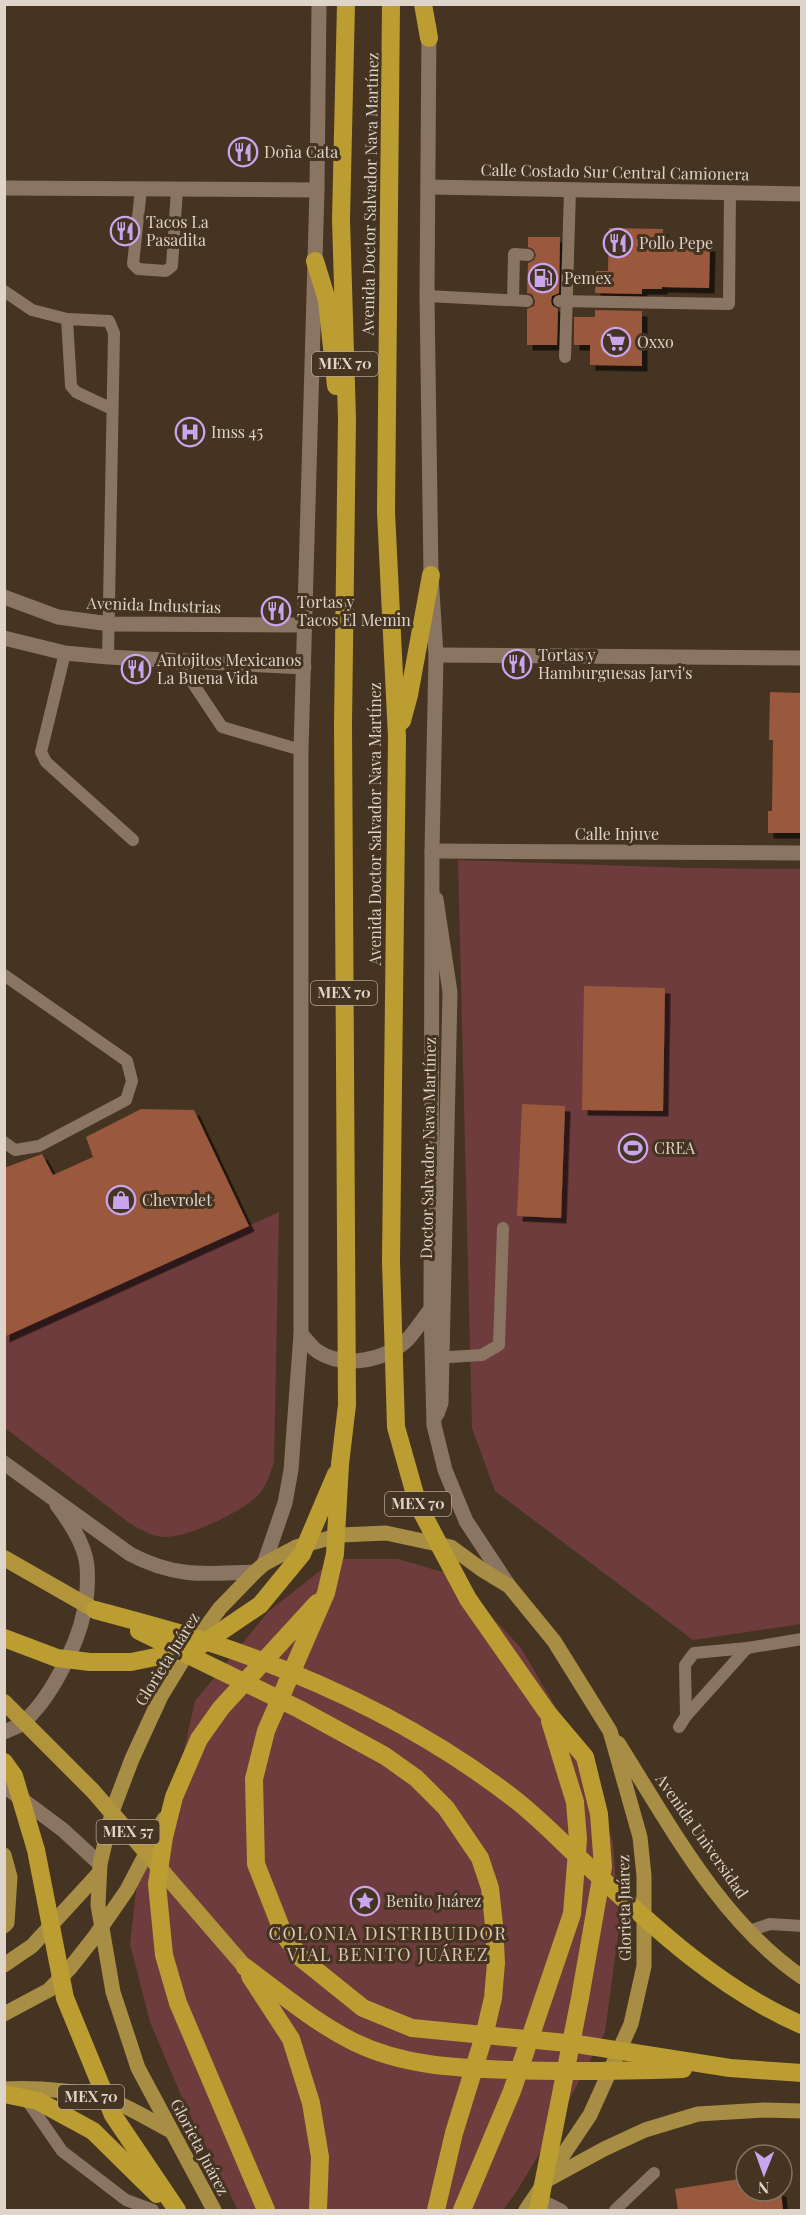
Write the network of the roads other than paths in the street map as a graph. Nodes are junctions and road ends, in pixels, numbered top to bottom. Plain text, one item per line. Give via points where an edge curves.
1 (319, 4) edge
2 (346, 4) edge
3 (391, 4) edge
4 (423, 4) edge
5 (429, 4) edge
6 (429, 38) junction
7 (4, 188) edge
8 (428, 188) junction
9 (141, 189) junction
10 (177, 189) junction
11 (317, 190) junction
12 (570, 190) junction
13 (730, 192) junction
14 (801, 194) edge
15 (528, 255) dead end
16 (315, 261) junction
17 (4, 291) edge
18 (427, 296) junction
19 (513, 300) junction
20 (527, 301) dead end
21 (562, 302) junction
22 (67, 318) junction
23 (565, 357) dead end
24 (112, 409) junction
25 (347, 419) junction
26 (431, 575) junction
27 (4, 597) edge
28 (110, 624) junction
29 (305, 625) junction
30 (4, 638) edge
31 (64, 653) junction
32 (435, 655) junction
33 (108, 657) junction
34 (801, 658) edge
35 (177, 661) junction
36 (304, 667) junction
37 (397, 737) junction
38 (301, 750) junction
39 (133, 840) dead end
40 (432, 851) junction
41 (801, 853) edge
42 (4, 975) edge
43 (4, 1142) edge
44 (503, 1228) dead end
45 (437, 1309) junction
46 (301, 1334) junction
47 (437, 1358) junction
48 (4, 1462) edge
49 (340, 1464) junction
50 (49, 1494) junction
51 (4, 1558) edge
52 (260, 1568) junction
53 (509, 1586) junction
54 (326, 1593) junction
55 (94, 1610) junction
56 (4, 1638) edge
57 (801, 1639) edge
58 (747, 1648) junction
59 (4, 1702) edge
60 (547, 1712) junction
61 (686, 1716) junction
62 (679, 1727) dead end
63 (610, 1731) junction
64 (4, 1732) edge
65 (4, 1762) edge
66 (4, 1786) edge
67 (174, 1797) junction
68 (4, 1854) edge
69 (100, 1868) junction
70 (4, 1926) edge
71 (801, 1926) edge
72 (749, 1931) junction
73 (4, 1965) edge
74 (244, 1967) junction
75 (801, 1977) edge
76 (4, 2014) edge
77 (801, 2025) edge
78 (730, 2068) junction
79 (801, 2073) edge
80 (9, 2090) edge
81 (801, 2110) edge
82 (171, 2132) junction
83 (654, 2173) dead end
84 (547, 2181) junction
85 (536, 2204) edge
86 (153, 2211) edge
87 (176, 2211) edge
88 (214, 2211) edge
89 (266, 2211) edge
90 (318, 2211) edge
91 (435, 2211) edge
92 (462, 2211) edge
93 (526, 2211) edge
94 (562, 2211) edge
95 (615, 2211) edge

1 - 11 main road
2 - 25 highway, Avenida Doctor Salvador Nava Martínez / MEX 70 via 341,219
3 - 37 highway, Avenida Doctor Salvador Nava Martínez / MEX 70 via 386,512
4 - 6 highway
5 - 6 main road
6 - 8 main road
7 - 9 main road
8 - 12 main road, Calle Costado Sur Central Camionera
8 - 18 main road
9 - 10 main road
9 - 10 lane via 134,264 138,269 166,271 172,266
10 - 11 main road
11 - 16 main road
12 - 13 main road, Calle Costado Sur Central Camionera
12 - 21 lane
13 - 14 main road, Calle Costado Sur Central Camionera
13 - 21 lane via 729,304
15 - 19 lane via 514,254
16 - 25 highway via 327,300 335,382
16 - 29 main road
17 - 22 lane via 32,310
18 - 19 lane
18 - 26 main road
19 - 20 lane
21 - 23 lane
22 - 24 lane via 71,386
22 - 24 lane via 109,321 113,327
24 - 28 lane
25 - 49 highway, Avenida Doctor Salvador Nava Martínez / MEX 70 via 343,724 347,1405
26 - 32 main road
26 - 37 highway via 409,695
27 - 28 main road, Avenida Industrias via 58,617
28 - 29 main road, Avenida Industrias
28 - 33 lane
29 - 36 main road
30 - 31 main road
31 - 33 main road
31 - 39 lane via 41,752 46,762
32 - 34 main road
32 - 40 main road
33 - 35 main road
35 - 36 main road
35 - 38 lane via 222,727
36 - 38 main road
37 - 60 highway, Avenida Doctor Salvador Nava Martínez / MEX 70 via 391,1261 396,1427 418,1505 468,1599
38 - 46 main road
40 - 41 main road, Calle Injuve
40 - 45 main road
42 - 43 lane via 128,1061 132,1081 126,1100 39,1146 15,1150
44 - 47 lane via 500,1345 482,1355
45 - 46 main road via 397,1348 357,1361 335,1359 316,1350
45 - 47 main road
46 - 52 main road via 291,1470 282,1512
47 - 53 main road via 434,1425 445,1470 466,1521
48 - 50 main road
49 - 54 highway, Avenida Doctor Salvador Nava Martínez / MEX 70 via 335,1554
49 - 56 highway via 302,1554 260,1605 195,1649 131,1662 90,1662 57,1658
50 - 52 main road via 130,1554 152,1565 184,1573
50 - 64 main road via 81,1544 87,1564 85,1612 58,1675 38,1707 20,1725
51 - 55 highway
52 - 53 main road, Glorieta Juárez via 296,1547 341,1535 386,1533 451,1547
52 - 69 main road, Glorieta Juárez via 220,1608 161,1696 113,1809
53 - 63 main road, Glorieta Juárez via 554,1641
54 - 67 highway via 221,1708 199,1738
54 - 78 highway, Avenida Doctor Salvador Nava Martínez via 266,1731 254,1779 256,1863 284,1935 302,1959 363,2008 412,2028 577,2044
55 - 77 highway via 209,1642 322,1685 472,1767 520,1803 680,1949 734,1987
55 - 91 highway via 299,1709 385,1756 416,1778 446,1808 480,1858 490,1888 494,1924 493,1998
57 - 58 lane
58 - 61 lane
58 - 61 lane via 694,1653 685,1665
59 - 74 highway, MEX 57 via 93,1791
60 - 85 highway via 585,1757 598,1814 603,1867
60 - 92 highway via 575,1802 578,1839 572,1914 512,2091
61 - 62 lane
63 - 72 main road, Avenida Universidad via 704,1876
63 - 84 main road, Glorieta Juárez via 640,1837 644,1966 631,2024 590,2115
65 - 87 highway via 14,1776 36,1850 65,1998 113,2115
66 - 69 main road via 63,1830
67 - 76 main road via 127,1890 93,1939 49,1990
67 - 89 highway via 157,1884 164,1955 178,2003
68 - 70 main road via 10,1876
69 - 73 main road via 32,1946
69 - 82 main road, Glorieta Juárez via 98,1905 113,1992 138,2068
71 - 72 lane via 770,1924
72 - 75 main road, Avenida Universidad
74 - 78 highway via 321,2023 394,2058 444,2067 565,2072
74 - 90 highway via 291,2038 311,2103 320,2157
78 - 79 highway
80 - 82 main road, MEX 70 via 79,2094 115,2102
80 - 86 lane via 62,2151 126,2200
80 - 87 highway via 38,2101 93,2132
81 - 84 main road via 698,2114 645,2130
82 - 88 main road, Glorieta Juárez
83 - 95 lane
84 - 85 main road, Glorieta Juárez
85 - 93 main road, Glorieta Juárez
85 - 94 lane

